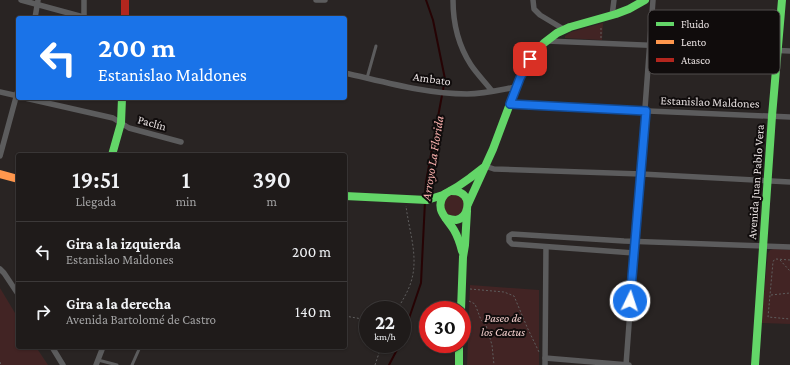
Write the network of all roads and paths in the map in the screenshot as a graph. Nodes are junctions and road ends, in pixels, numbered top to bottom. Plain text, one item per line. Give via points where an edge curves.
1 (21, 0) edge
2 (84, 0) edge
3 (125, 0) edge
4 (316, 0) edge
5 (325, 0) edge
6 (453, 0) edge
7 (533, 0) edge
8 (614, 0) edge
9 (645, 0) edge
10 (653, 0) edge
11 (782, 0) edge
12 (38, 2) edge
13 (652, 10) edge
14 (35, 16) edge
15 (79, 16) edge
16 (85, 16) edge
17 (125, 16) edge
18 (612, 16) junction
19 (601, 19) junction
20 (780, 26) edge
21 (565, 30) junction
22 (547, 40) junction
23 (600, 43) junction
24 (648, 45) edge
25 (376, 46) dead end
26 (347, 73) edge
27 (648, 74) edge
28 (776, 74) edge
29 (366, 78) junction
30 (516, 87) junction
31 (492, 91) junction
32 (0, 92) edge
33 (16, 94) edge
34 (16, 100) edge
35 (34, 100) edge
36 (122, 100) edge
37 (510, 104) junction
38 (646, 111) junction
39 (772, 116) junction
40 (790, 117) edge
41 (121, 123) junction
42 (181, 142) dead end
43 (113, 153) edge
44 (0, 156) edge
45 (485, 166) junction
46 (0, 174) edge
47 (640, 174) junction
48 (16, 179) edge
49 (768, 181) junction
50 (790, 182) edge
51 (448, 192) junction
52 (347, 196) edge
53 (406, 199) junction
54 (427, 200) junction
55 (467, 208) junction
56 (444, 216) junction
57 (634, 241) junction
58 (764, 246) junction
59 (546, 247) junction
60 (790, 247) edge
61 (634, 253) junction
62 (463, 257) junction
63 (779, 259) junction
64 (790, 260) edge
65 (0, 269) edge
66 (790, 271) edge
67 (16, 291) edge
68 (462, 292) junction
69 (790, 293) edge
70 (770, 295) junction
71 (402, 301) edge
72 (462, 301) edge
73 (347, 316) edge
74 (359, 318) edge
75 (790, 319) edge
76 (53, 349) edge
77 (101, 349) edge
78 (139, 349) edge
79 (379, 353) edge
80 (459, 353) edge
81 (545, 358) junction
82 (0, 362) edge
83 (97, 362) edge
84 (1, 365) edge
85 (63, 365) edge
86 (117, 365) edge
87 (132, 365) edge
88 (375, 365) edge
89 (459, 365) edge
90 (494, 365) edge
91 (545, 365) edge
92 (626, 365) edge
93 (629, 365) edge
94 (755, 365) edge

1 - 12 street
2 - 16 street
3 - 17 main road
4 - 5 street
6 - 31 street via 456,32 462,50
7 - 21 street via 534,9 540,15
8 - 18 street
9 - 18 main road
10 - 13 street
11 - 20 main road, Avenida Juan Pablo Vera
12 - 14 street
12 - 15 street
18 - 19 main road
19 - 21 main road
19 - 23 path
21 - 22 main road
22 - 23 street
22 - 30 main road via 530,59
23 - 24 street
25 - 29 lane
26 - 29 street, Ambato
27 - 38 street
28 - 39 main road, Avenida Juan Pablo Vera
29 - 31 street, Ambato via 437,92 468,94
30 - 31 street, Ambato
30 - 37 main road
32 - 33 street
34 - 44 street
35 - 41 street, Paclín via 114,118
36 - 41 main road
37 - 38 street, Estanislao Maldones
37 - 45 main road
38 - 39 street, Estanislao Maldones
38 - 47 street
39 - 40 street, Estanislao Maldones
39 - 49 main road, Avenida Juan Pablo Vera
41 - 42 street, Paclín via 129,128
41 - 43 main road
45 - 47 street via 494,169
45 - 51 main road
45 - 55 main road
46 - 48 main road
47 - 49 street
47 - 57 street
49 - 50 street
49 - 58 main road, Avenida Juan Pablo Vera
51 - 54 main road
51 - 55 main road via 462,193 467,199
51 - 56 main road via 440,204
52 - 53 main road
53 - 54 main road
53 - 71 path via 414,244 414,268 411,283
54 - 56 main road
55 - 56 main road via 464,215 458,219 450,220
55 - 62 main road
56 - 62 main road via 460,241
57 - 58 street
57 - 59 street via 512,234 509,236 512,244
57 - 61 street
58 - 60 street
58 - 94 main road, Avenida Juan Pablo Vera
59 - 61 street
59 - 81 street
61 - 92 street
62 - 68 main road
63 - 64 path
63 - 66 path
63 - 70 path via 773,262
65 - 67 street
68 - 72 main road
68 - 81 path via 504,292 514,296 539,352
68 - 90 path via 475,304 481,320 486,325
69 - 70 path
70 - 75 path via 768,317
73 - 74 path
76 - 85 street
77 - 83 street
78 - 87 lane
79 - 88 path
80 - 89 main road
81 - 91 street
81 - 92 street
82 - 84 path
83 - 86 lane
92 - 93 street

